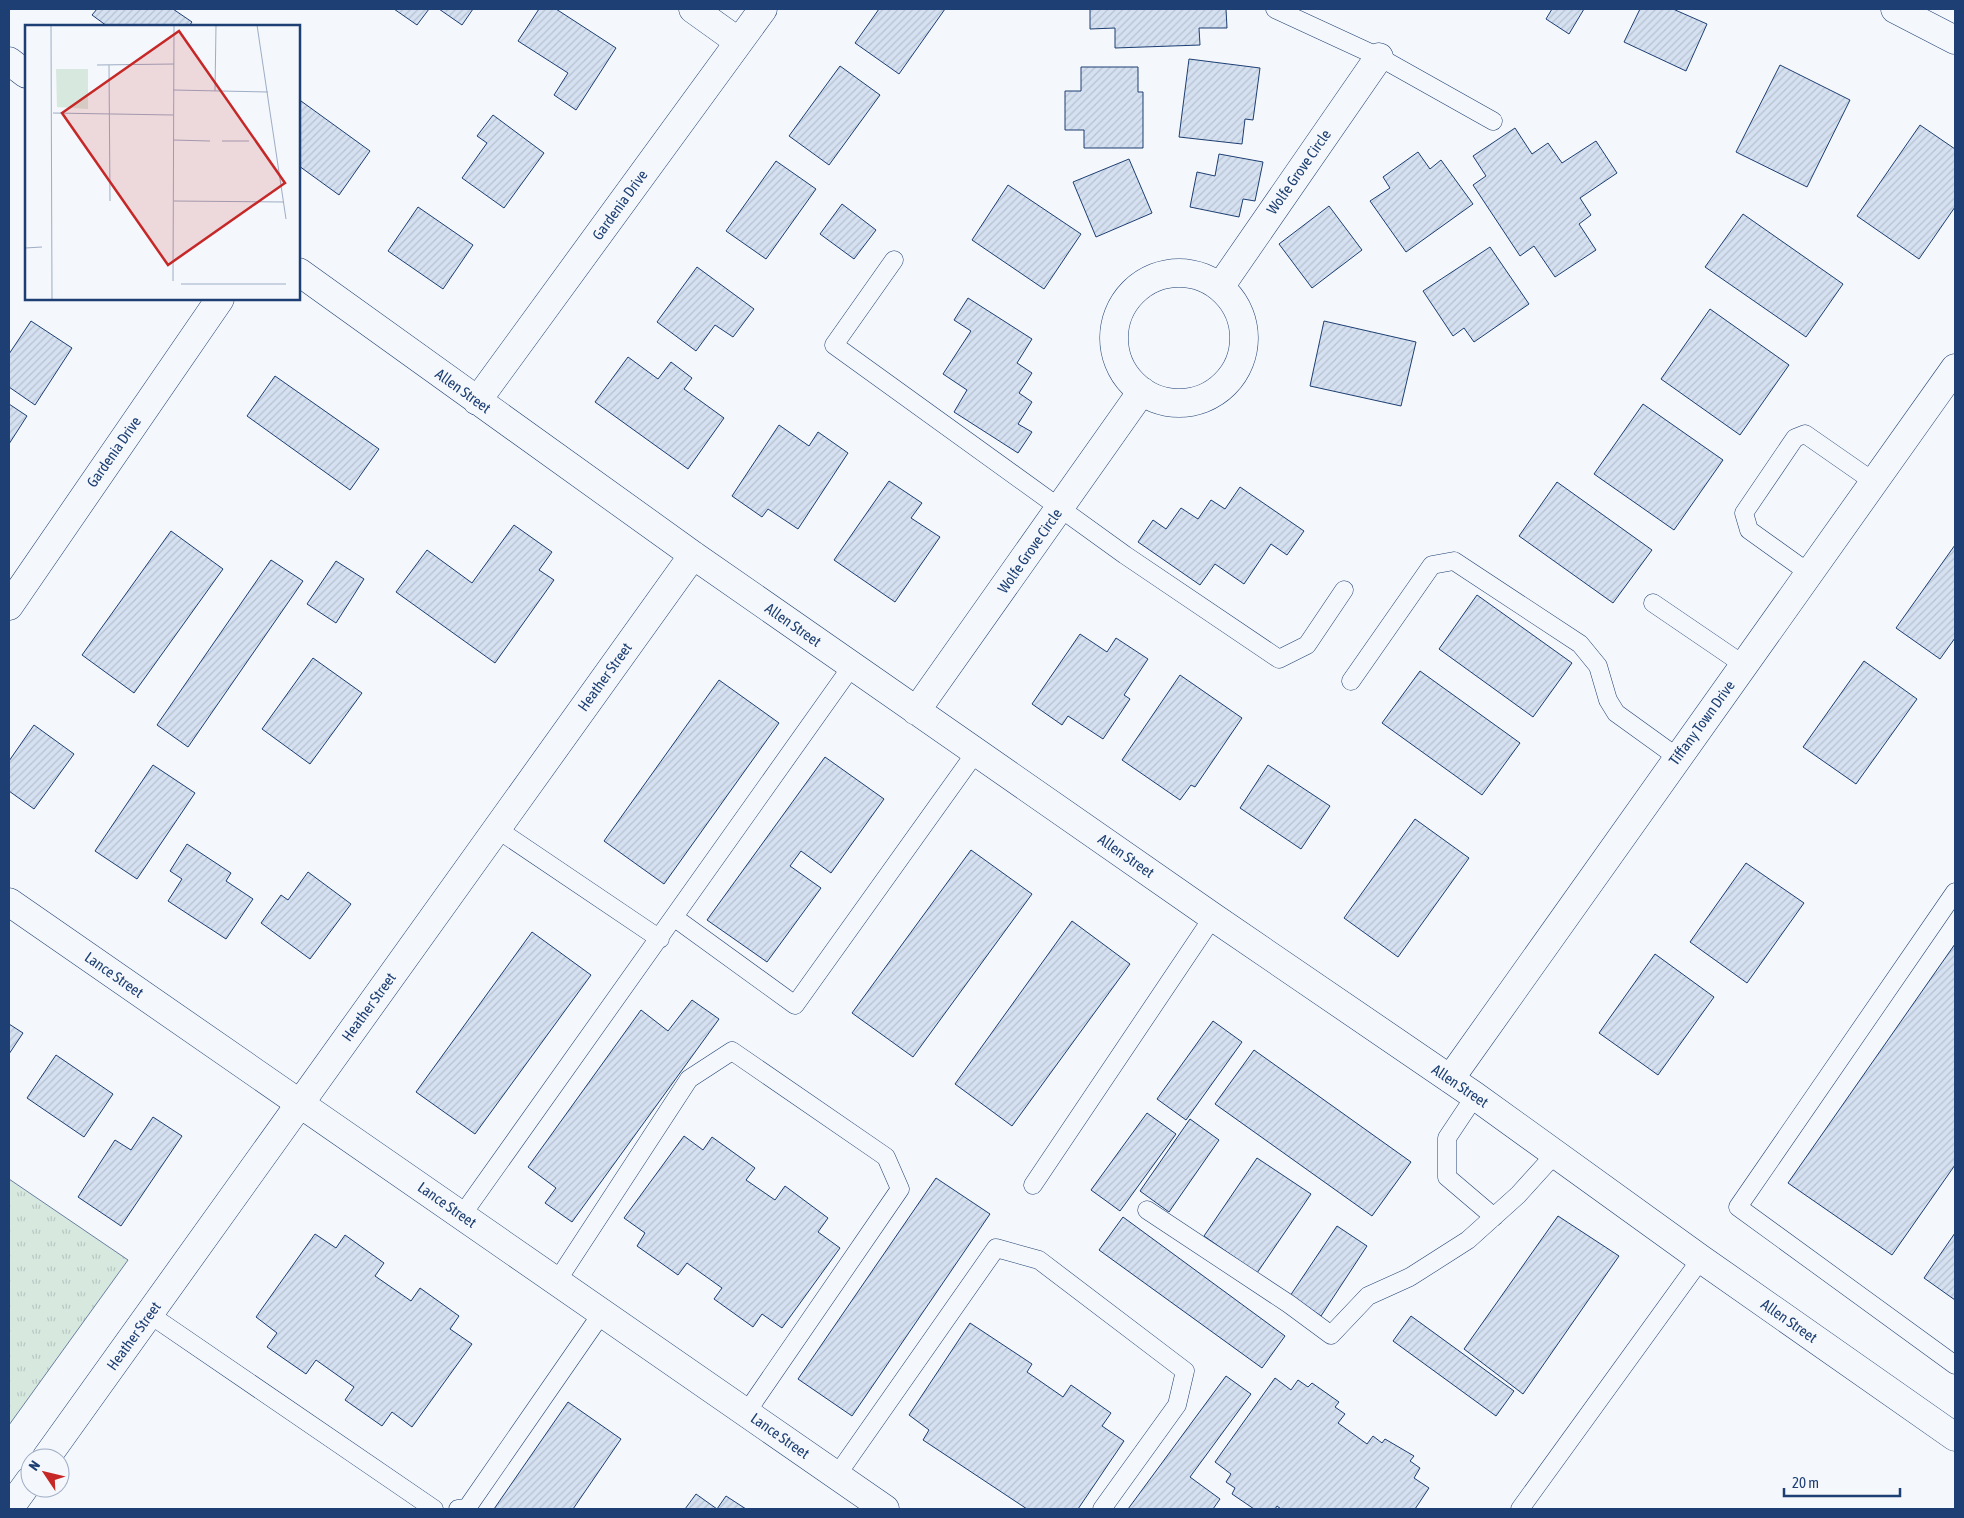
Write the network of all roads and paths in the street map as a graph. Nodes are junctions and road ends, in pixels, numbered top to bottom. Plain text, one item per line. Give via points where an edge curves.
1 (693, 9) edge
2 (763, 9) edge
3 (1275, 9) edge
4 (1894, 9) edge
5 (1955, 40) edge
6 (739, 42) junction
7 (1379, 57) junction
8 (9, 61) edge
9 (25, 73) edge
10 (1493, 121) dead end
11 (894, 260) dead end
12 (300, 273) edge
13 (1220, 287) junction
14 (219, 300) edge
15 (1955, 368) edge
16 (1142, 391) junction
17 (477, 401) junction
18 (1874, 482) junction
19 (1060, 508) junction
20 (693, 555) junction
21 (1809, 573) junction
22 (1344, 590) dead end
23 (1652, 603) dead end
24 (9, 606) edge
25 (1744, 665) junction
26 (852, 666) junction
27 (1351, 681) dead end
28 (916, 711) junction
29 (976, 752) junction
30 (1677, 757) junction
31 (497, 829) junction
32 (1955, 892) edge
33 (9, 902) edge
34 (1213, 917) junction
35 (675, 918) junction
36 (660, 939) junction
37 (1450, 1079) junction
38 (1475, 1096) junction
39 (300, 1103) junction
40 (1556, 1153) junction
41 (1033, 1185) dead end
42 (1147, 1210) dead end
43 (462, 1215) junction
44 (1494, 1216) junction
45 (1700, 1258) junction
46 (557, 1281) junction
47 (602, 1313) junction
48 (149, 1314) junction
49 (1955, 1365) edge
50 (746, 1413) junction
51 (1955, 1437) edge
52 (53, 1448) edge
53 (836, 1475) junction
54 (20, 1494) edge
55 (9, 1509) edge
56 (434, 1509) edge
57 (458, 1509) edge
58 (885, 1509) edge
59 (1102, 1509) edge
60 (1520, 1509) edge

1 - 6 street
2 - 6 street, Gardenia Drive
3 - 7 lane
4 - 5 street
6 - 17 street, Gardenia Drive
7 - 10 lane
7 - 13 street, Wolfe Grove Circle
8 - 9 street
11 - 19 lane via 834,345
12 - 17 street, Allen Street
13 - 16 street via 1236,307 1244,332 1241,358 1235,371 1218,390 1193,401 1167,401
13 - 16 street via 1193,274 1163,275 1144,285 1127,300 1116,327 1117,356 1127,376
14 - 24 street, Gardenia Drive
15 - 18 street, Tiffany Town Drive
16 - 19 street, Wolfe Grove Circle
17 - 20 street, Allen Street
18 - 21 street, Tiffany Town Drive
18 - 21 lane via 1805,434 1795,438 1744,513 1749,530
19 - 22 lane via 1279,660 1306,645
19 - 28 street, Wolfe Grove Circle
20 - 26 street, Allen Street
20 - 31 street, Heather Street
21 - 25 street, Tiffany Town Drive
23 - 25 lane
25 - 30 street, Tiffany Town Drive
26 - 28 street, Allen Street
26 - 35 lane
27 - 30 lane via 1432,565 1454,561 1580,644 1598,666 1608,700 1616,713
28 - 29 street, Allen Street
29 - 34 street, Allen Street
29 - 35 lane via 795,1005
30 - 37 street, Tiffany Town Drive
31 - 36 lane
31 - 39 street, Heather Street
32 - 49 lane via 1738,1207
33 - 39 street, Lance Street
34 - 37 street, Allen Street
34 - 41 lane
35 - 36 lane
36 - 43 lane
37 - 38 street, Allen Street
38 - 40 street, Allen Street
38 - 44 lane via 1447,1138 1447,1177
39 - 43 street, Lance Street
39 - 48 street, Heather Street
40 - 44 lane via 1518,1196
40 - 45 street, Allen Street
42 - 44 lane via 1331,1335 1368,1296 1410,1277 1468,1240
43 - 46 street, Lance Street
45 - 51 street, Allen Street
45 - 60 lane
46 - 47 street, Lance Street
46 - 50 lane via 689,1079 732,1051 886,1157 900,1188
47 - 50 street, Lance Street
47 - 57 lane via 467,1508
48 - 52 street, Heather Street
48 - 56 lane
50 - 53 street, Lance Street
53 - 58 street, Lance Street
53 - 59 lane via 996,1248 1039,1260 1185,1371 1177,1405
54 - 55 street

